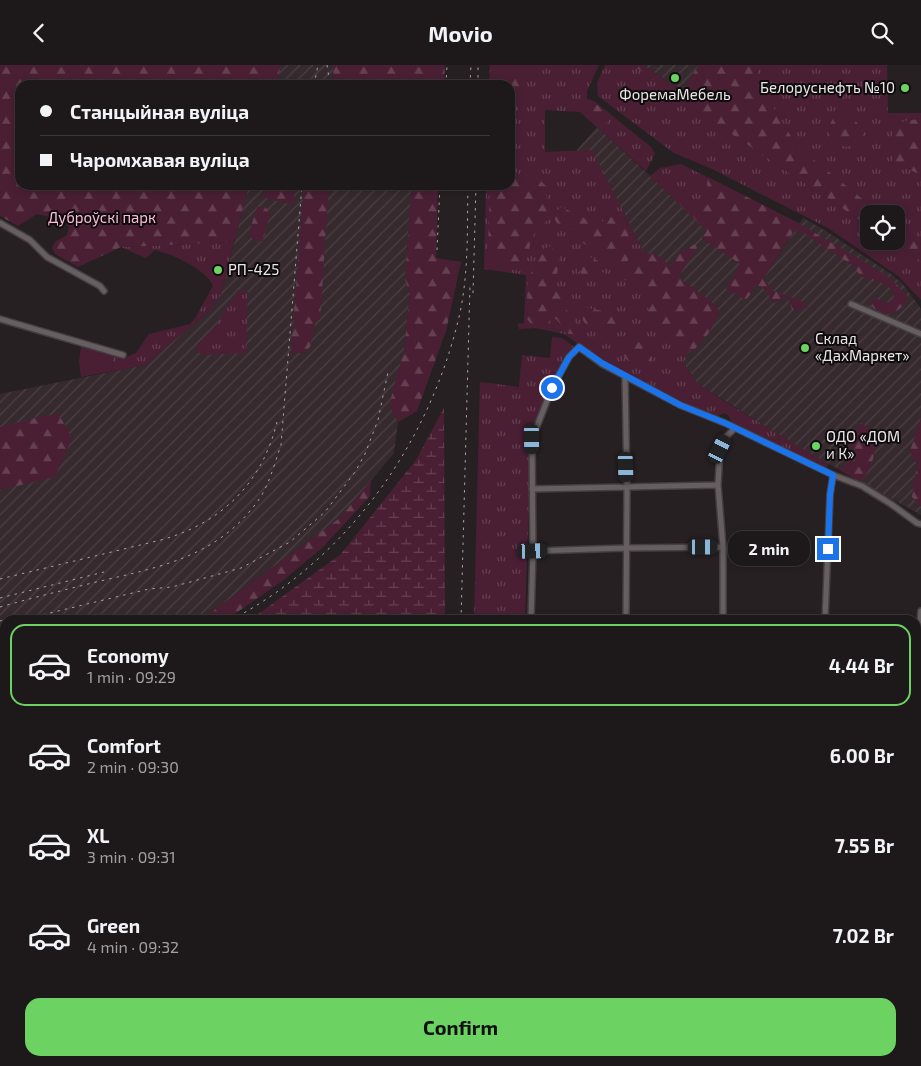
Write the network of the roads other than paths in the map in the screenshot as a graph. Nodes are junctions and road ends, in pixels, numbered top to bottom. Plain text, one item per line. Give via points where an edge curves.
1 (0, 223) edge
2 (104, 291) dead end
3 (851, 304) dead end
4 (0, 319) edge
5 (921, 334) edge
6 (123, 355) dead end
7 (625, 376) junction
8 (735, 428) junction
9 (833, 475) junction
10 (718, 485) junction
11 (627, 487) junction
12 (532, 489) junction
13 (921, 524) edge
14 (723, 547) junction
15 (626, 548) junction
16 (533, 551) junction
17 (531, 615) edge
18 (626, 615) edge
19 (722, 615) edge
20 (825, 615) edge

1 - 2 street via 30,240 47,257
3 - 5 street
4 - 6 street
7 - 8 street via 680,405
7 - 11 street
7 - 12 street via 579,347 569,357 552,388 532,439
8 - 9 street
8 - 10 street via 725,437 720,449
9 - 13 street via 862,486
9 - 20 street
10 - 11 street
10 - 14 street
11 - 12 street
11 - 15 street
12 - 16 street
14 - 15 street
14 - 19 street
15 - 16 street
15 - 18 street
16 - 17 street

